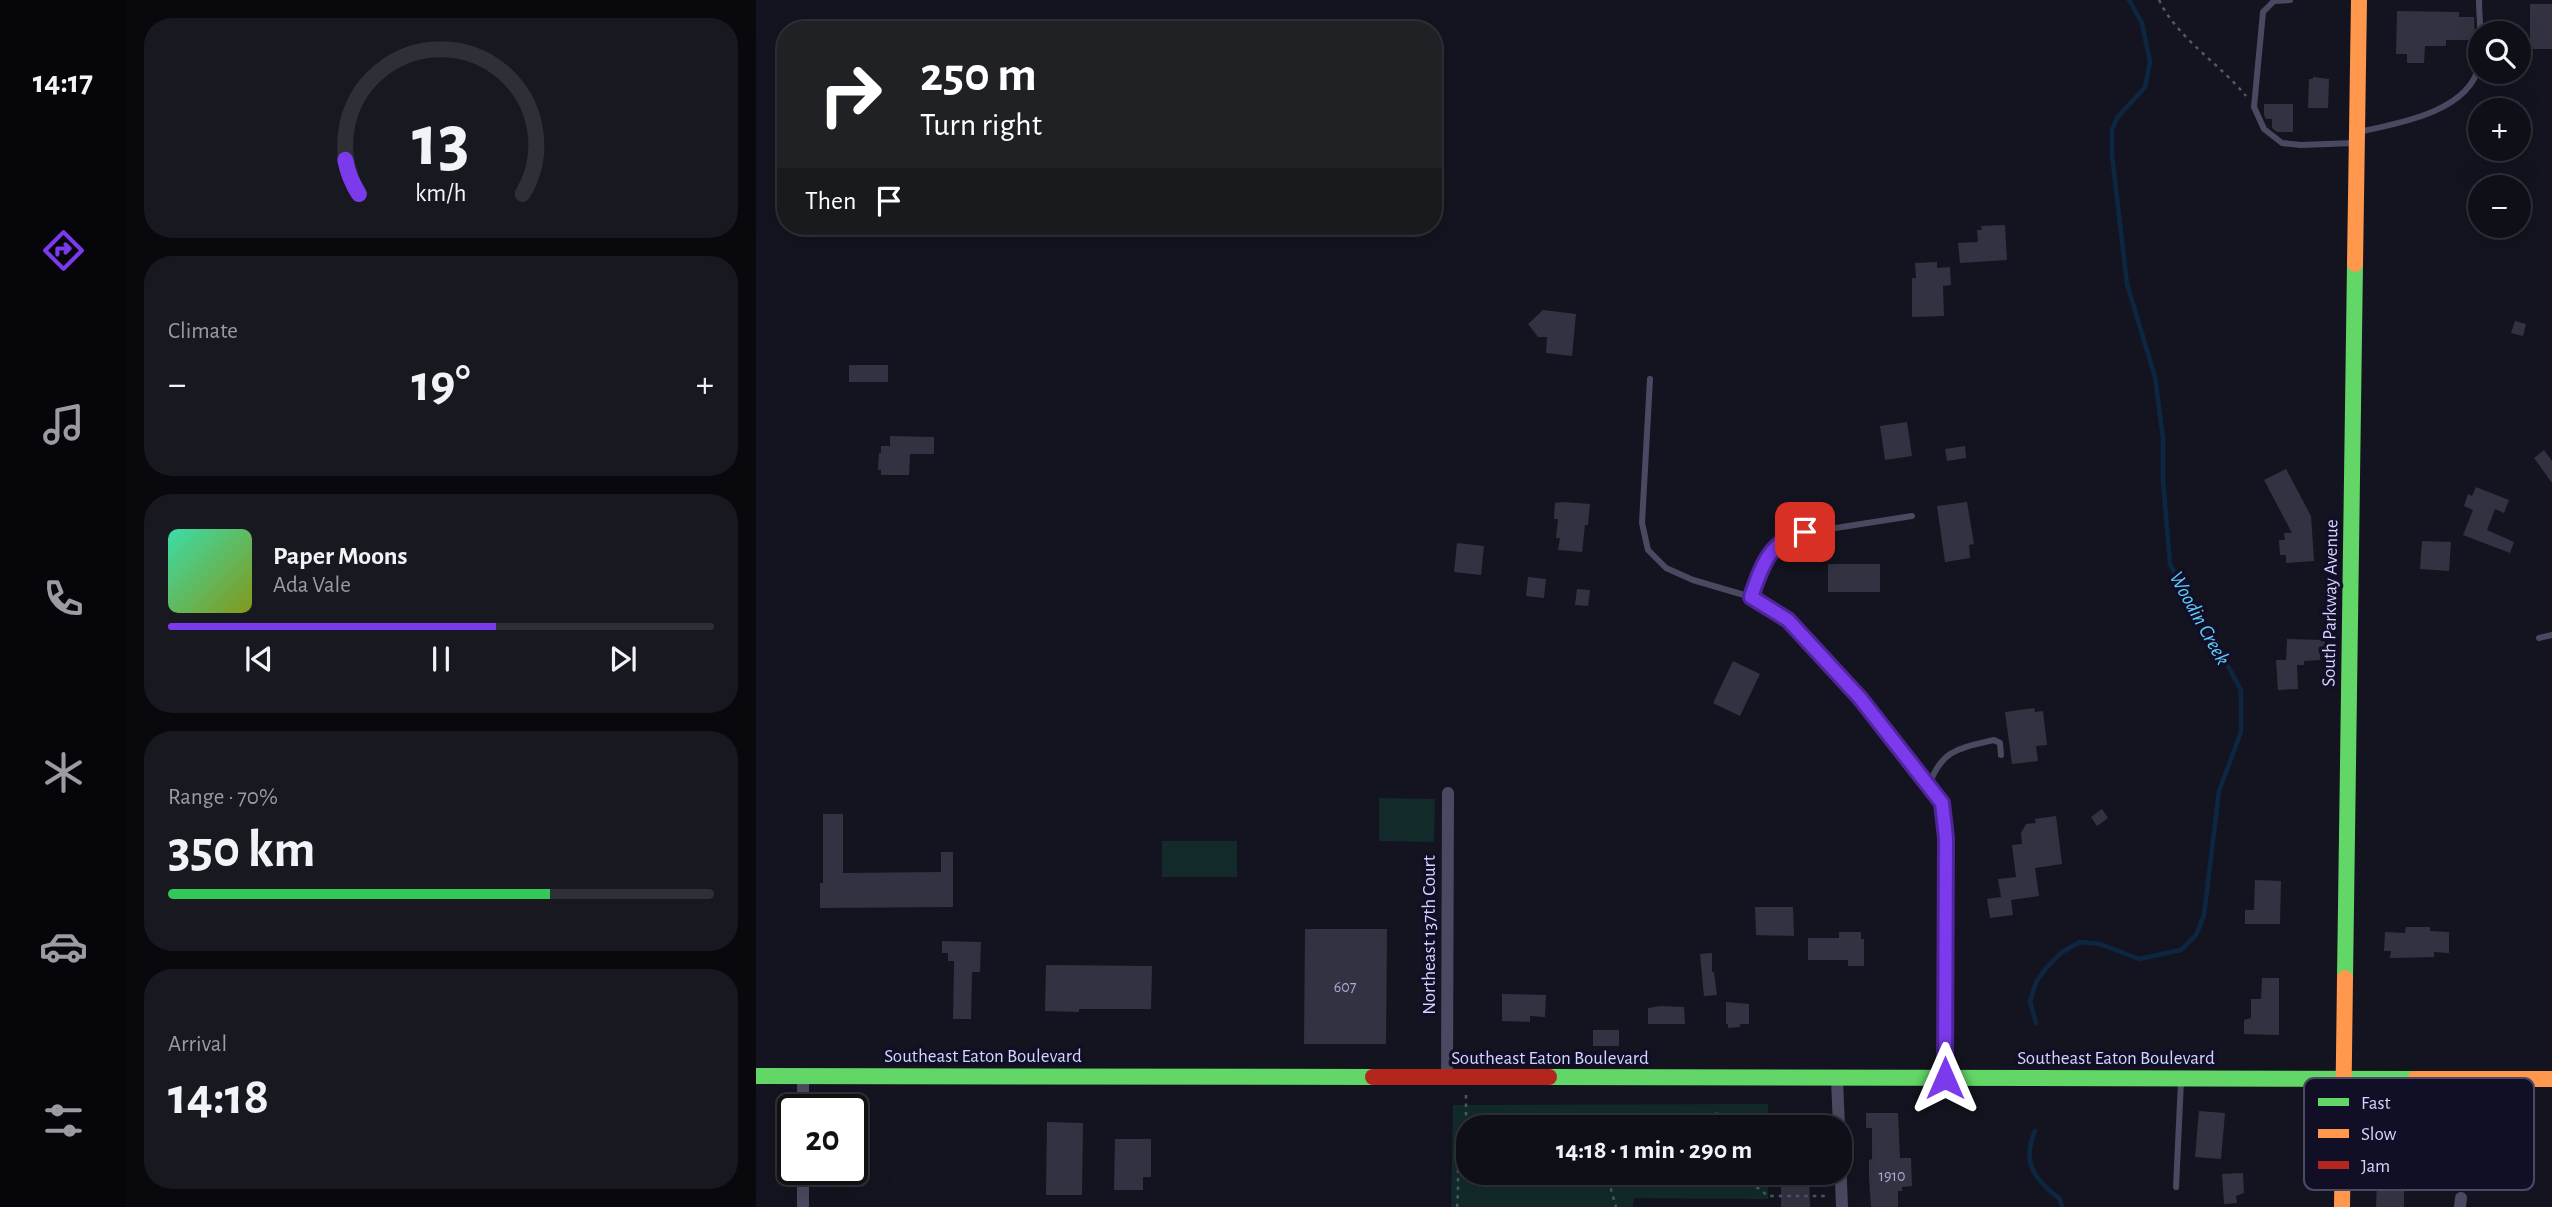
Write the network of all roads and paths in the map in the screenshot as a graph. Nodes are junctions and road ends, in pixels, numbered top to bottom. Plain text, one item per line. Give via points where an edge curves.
1 (2159, 0) edge
2 (2290, 0) edge
3 (2359, 0) edge
4 (2479, 0) edge
5 (2254, 107) junction
6 (2356, 138) junction
7 (1650, 379) dead end
8 (1912, 516) dead end
9 (1751, 597) junction
10 (2552, 635) edge
11 (2539, 638) dead end
12 (2001, 755) dead end
13 (1929, 785) junction
14 (1448, 793) dead end
15 (756, 1076) edge
16 (803, 1076) junction
17 (1447, 1078) junction
18 (1945, 1078) junction
19 (2304, 1078) edge
20 (2343, 1078) edge
21 (1837, 1079) junction
22 (2181, 1079) junction
23 (2534, 1079) edge
24 (2552, 1079) edge
25 (803, 1094) edge
26 (1466, 1098) dead end
27 (1466, 1115) edge
28 (1711, 1115) edge
29 (1729, 1115) edge
30 (1838, 1115) edge
31 (803, 1185) edge
32 (1459, 1185) edge
33 (1610, 1185) edge
34 (1754, 1185) edge
35 (1841, 1185) edge
36 (2176, 1186) dead end
37 (1826, 1196) dead end
38 (803, 1207) edge
39 (1457, 1207) edge
40 (1616, 1207) edge
41 (1842, 1207) edge

1 - 5 path via 2195,46 2229,76
2 - 5 lane via 2274,1 2263,12
3 - 6 main road, South Parkway Avenue
4 - 6 lane via 2479,65 2472,82 2435,112
5 - 6 lane via 2264,129 2282,142 2301,145
6 - 20 main road, South Parkway Avenue
7 - 9 lane via 1642,523 1648,550 1665,568
8 - 9 lane via 1791,536 1778,544 1763,564
9 - 13 lane via 1788,620 1860,698
10 - 11 lane
12 - 13 lane via 2000,743 1994,740 1952,752 1936,765
13 - 18 lane via 1942,803 1946,838
14 - 17 street, Northeast 137th Court
15 - 16 main road, Southeast Eaton Boulevard
16 - 17 main road, Southeast Eaton Boulevard
16 - 25 street
17 - 21 main road, Southeast Eaton Boulevard
18 - 21 main road, Southeast Eaton Boulevard
18 - 22 main road, Southeast Eaton Boulevard
19 - 22 main road, Southeast Eaton Boulevard
21 - 30 street
22 - 36 lane
23 - 24 main road, Southeast Eaton Boulevard
26 - 27 path
28 - 29 path
31 - 38 street
32 - 39 path
33 - 40 path
34 - 37 path via 1768,1196
35 - 41 street

